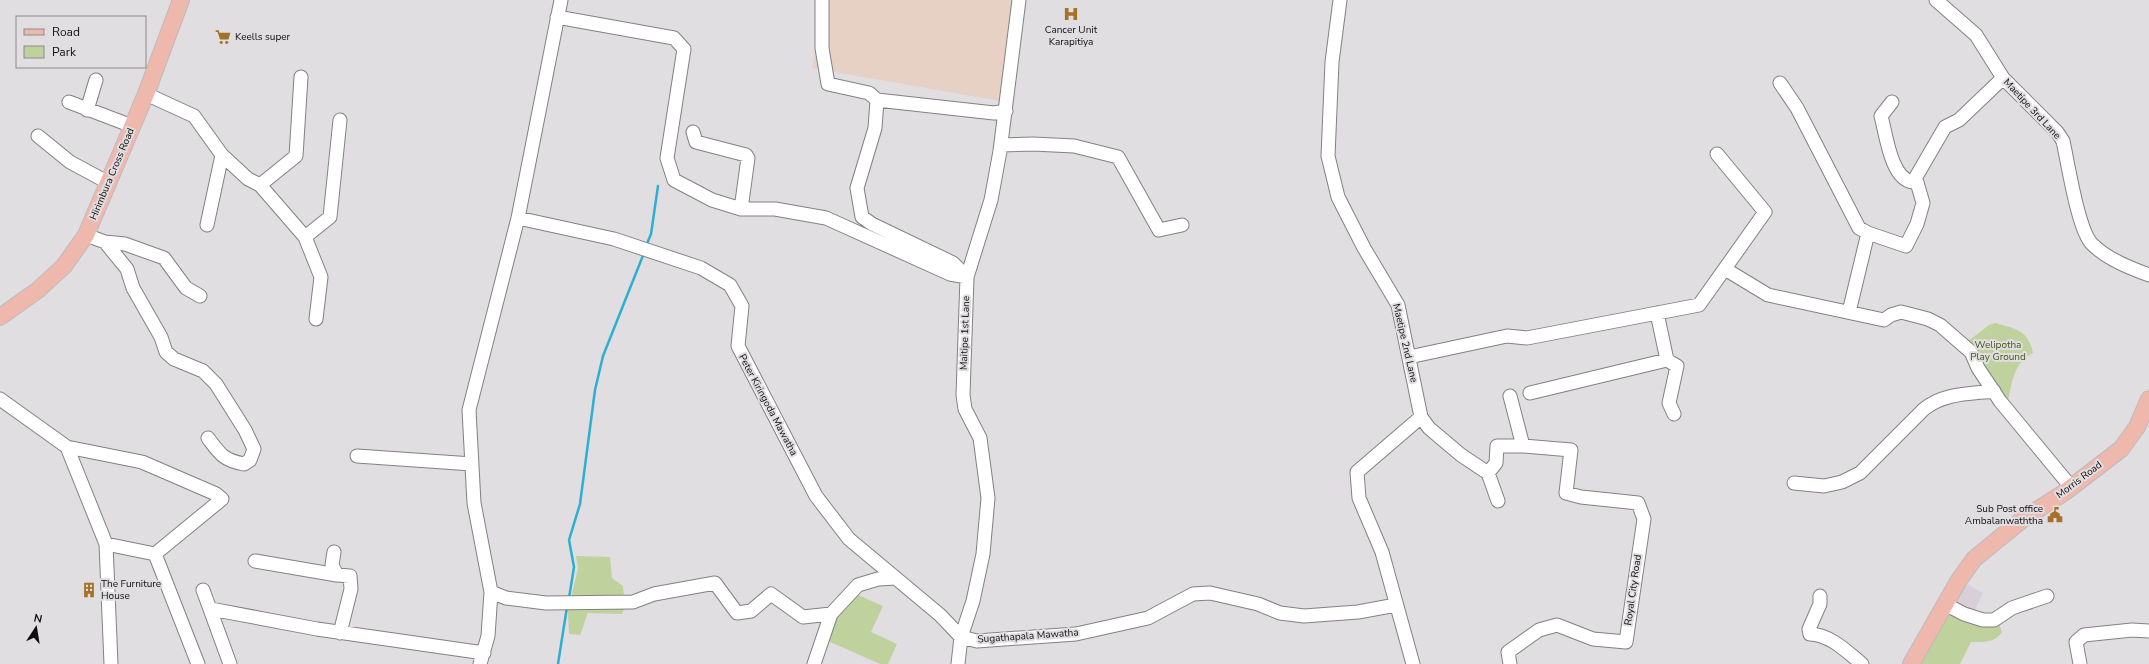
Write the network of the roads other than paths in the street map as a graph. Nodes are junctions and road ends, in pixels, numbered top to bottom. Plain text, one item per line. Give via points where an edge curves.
1 (181, 0) edge
2 (561, 0) edge
3 (822, 0) edge
4 (1019, 0) edge
5 (1340, 0) edge
6 (1936, 0) edge
7 (557, 17) junction
8 (150, 70) edge
9 (301, 77) dead end
10 (2003, 78) junction
11 (96, 80) dead end
12 (1780, 83) dead end
13 (146, 94) junction
14 (877, 100) junction
15 (69, 102) dead end
16 (1892, 102) dead end
17 (87, 110) junction
18 (1006, 111) junction
19 (340, 120) dead end
20 (132, 126) junction
21 (693, 132) dead end
22 (38, 136) dead end
23 (1001, 145) junction
24 (1717, 154) dead end
25 (222, 156) junction
26 (1916, 179) junction
27 (109, 183) junction
28 (260, 185) junction
29 (741, 209) junction
30 (518, 218) junction
31 (207, 225) dead end
32 (1182, 225) dead end
33 (1868, 233) junction
34 (86, 235) junction
35 (305, 237) junction
36 (105, 242) junction
37 (1725, 269) junction
38 (2149, 275) edge
39 (967, 277) junction
40 (200, 296) dead end
41 (1849, 312) junction
42 (1657, 313) junction
43 (0, 317) edge
44 (316, 319) dead end
45 (1477, 347) dead end
46 (1410, 359) junction
47 (1667, 360) junction
48 (1994, 391) junction
49 (1530, 393) dead end
50 (1510, 396) dead end
51 (0, 399) edge
52 (2149, 399) edge
53 (1674, 414) dead end
54 (1421, 417) junction
55 (208, 438) dead end
56 (1523, 446) junction
57 (67, 447) junction
58 (357, 456) dead end
59 (472, 464) junction
60 (1488, 473) junction
61 (1794, 483) dead end
62 (2071, 487) junction
63 (1498, 501) dead end
64 (106, 544) junction
65 (334, 552) dead end
66 (155, 554) junction
67 (255, 561) dead end
68 (336, 575) junction
69 (896, 578) junction
70 (203, 590) dead end
71 (491, 592) junction
72 (1820, 596) dead end
73 (2047, 596) dead end
74 (1945, 604) junction
75 (1396, 605) junction
76 (211, 609) junction
77 (831, 614) junction
78 (2149, 631) edge
79 (340, 633) junction
80 (961, 637) junction
81 (482, 658) edge
82 (111, 664) edge
83 (198, 664) edge
84 (230, 664) edge
85 (814, 664) edge
86 (958, 664) edge
87 (1413, 664) edge
88 (1510, 664) edge
89 (1862, 664) edge
90 (1911, 664) edge
91 (2080, 664) edge

1 - 8 main road, Hirimbura Cross Road
2 - 7 street
3 - 14 street via 822,48 828,84 869,93
4 - 18 street, Maitipe 1st Lane
5 - 46 street, Maetipe 2nd Lane via 1332,62 1328,156 1338,197 1364,248 1398,305
6 - 10 street, Maetipe 3rd Lane via 1976,35
7 - 29 street via 674,38 684,49 667,158 674,180 712,200
7 - 30 street
8 - 13 main road, Hirimbura Cross Road
9 - 28 street via 296,156
10 - 26 street via 1959,120 1945,127
10 - 38 street, Maetipe 3rd Lane via 2058,132 2063,141 2083,228 2092,244 2126,267
11 - 17 street
12 - 33 street via 1797,108 1859,228
13 - 20 main road, Hirimbura Cross Road
13 - 25 street via 194,116
14 - 18 street via 994,112
14 - 39 street via 875,128 858,188 862,217 953,263
15 - 17 street
16 - 26 street via 1881,116 1894,164 1898,174 1906,181 1913,182
17 - 20 street
18 - 23 street, Maitipe 1st Lane
19 - 35 street via 330,217
20 - 27 main road, Hirimbura Cross Road
21 - 29 street via 696,142 746,155 748,158
22 - 27 street via 70,162
23 - 32 street via 1074,146 1118,157 1159,230
23 - 39 street, Maitipe 1st Lane via 991,200
24 - 37 street via 1765,212
25 - 28 street via 248,179
25 - 31 street
26 - 33 street via 1923,203 1917,224 1906,246
27 - 34 main road, Hirimbura Cross Road
28 - 35 street
29 - 39 street via 775,209 826,218 950,274
30 - 59 street via 469,410
30 - 69 street, Peter Kiringoda Mawatha via 614,239 702,268 730,285 742,306 738,346 816,496 850,539
33 - 41 street
34 - 36 street
34 - 43 main road, Hirimbura Cross Road via 64,266 38,290
35 - 44 street via 321,277
36 - 40 street via 125,244 164,258 186,288
36 - 55 street via 127,269 132,288 161,337 166,352 174,359 203,371 216,384 254,449 250,460 244,464 231,461 221,455
37 - 41 street via 1768,295
37 - 42 street via 1699,304
39 - 80 street, Maitipe 1st Lane via 963,395 965,409 980,438 988,498 981,561 973,602
41 - 48 street via 1884,320 1891,314 1901,312 1940,324 1971,352 1978,368
42 - 46 street via 1527,338 1507,336
42 - 47 street
45 - 46 street
46 - 54 street, Maetipe 2nd Lane
47 - 49 street
47 - 53 street via 1677,366 1669,403
48 - 61 street via 1935,400 1860,473 1842,482 1824,486
48 - 62 street
50 - 56 street
51 - 57 street
52 - 62 main road, Morris Road via 2131,438 2121,449
54 - 60 street via 1429,428
54 - 75 street via 1357,472 1359,498 1382,552
56 - 60 street via 1497,446 1496,463
56 - 88 street, Royal City Road via 1571,450 1566,493 1638,503 1644,519 1626,642 1593,640 1557,625 1539,630 1508,652
57 - 64 street
57 - 66 street via 142,462 216,494 222,499
58 - 59 street
59 - 71 street via 474,503
60 - 63 street
62 - 74 main road, Morris Road via 2023,519 1974,559
64 - 66 street
64 - 82 street
65 - 68 street via 332,565
66 - 83 street
67 - 68 street
68 - 79 street via 350,576 352,589
69 - 77 street via 878,579 858,585
69 - 80 street, Peter Kiringoda Mawatha via 940,615
70 - 76 street
71 - 77 street via 506,598 546,603 633,602 654,594 715,583 737,613 751,611 771,594 803,618
71 - 81 street via 488,636
72 - 89 street via 1820,604 1809,629 1810,634 1819,634 1836,643
73 - 74 street via 2012,608 1994,620 1983,620 1964,614
74 - 90 main road, Morris Road
75 - 80 street, Sugathapala Mawatha via 1358,612 1304,616 1280,613 1258,604 1210,593 1193,594 1148,618 1076,634 977,641
75 - 87 street
76 - 79 street
76 - 84 street
77 - 85 street
78 - 91 street via 2132,630 2084,635 2076,642
79 - 81 street
80 - 86 street, Maitipe 1st Lane

